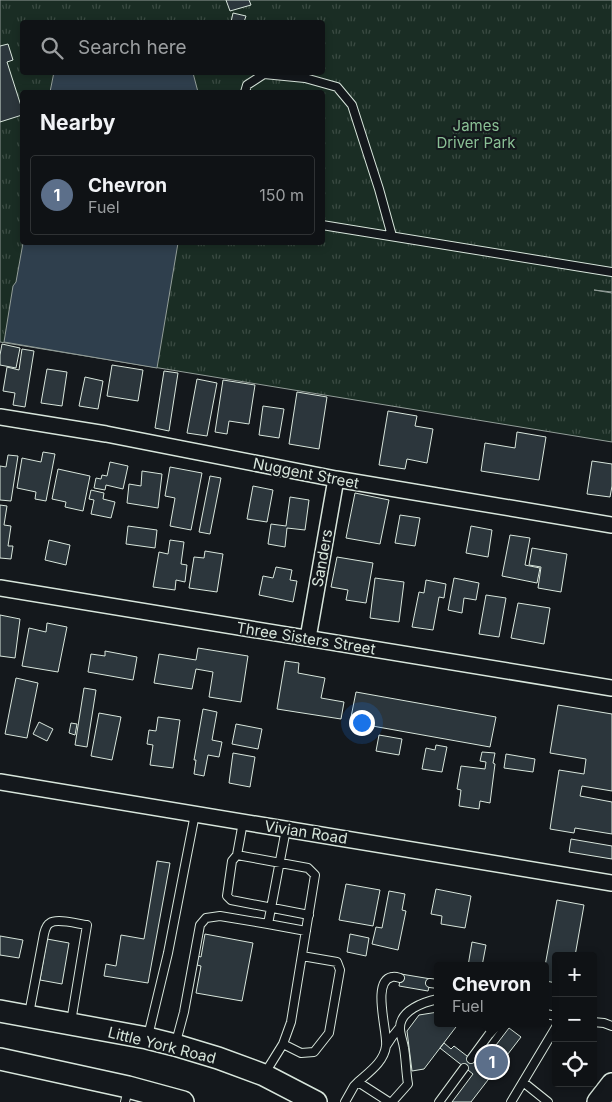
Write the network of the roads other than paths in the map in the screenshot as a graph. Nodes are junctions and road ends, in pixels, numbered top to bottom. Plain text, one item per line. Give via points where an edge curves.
1 (262, 75) edge
2 (274, 75) edge
3 (246, 90) edge
4 (325, 225) edge
5 (392, 236) junction
6 (612, 272) edge
7 (0, 417) edge
8 (336, 479) junction
9 (612, 525) edge
10 (0, 588) edge
11 (308, 638) junction
12 (612, 688) edge
13 (0, 782) edge
14 (195, 814) junction
15 (243, 822) junction
16 (286, 829) junction
17 (237, 855) junction
18 (280, 863) junction
19 (612, 883) edge
20 (272, 908) junction
21 (309, 915) junction
22 (268, 924) junction
23 (306, 931) junction
24 (302, 956) junction
25 (400, 978) dead end
26 (434, 999) edge
27 (0, 1011) edge
28 (29, 1016) junction
29 (597, 1022) edge
30 (71, 1024) junction
31 (612, 1026) edge
32 (400, 1027) junction
33 (494, 1027) edge
34 (552, 1034) edge
35 (147, 1038) junction
36 (283, 1044) junction
37 (175, 1045) junction
38 (386, 1046) junction
39 (0, 1059) edge
40 (471, 1059) dead end
41 (464, 1068) dead end
42 (264, 1075) junction
43 (358, 1082) junction
44 (523, 1082) junction
45 (612, 1084) edge
46 (126, 1095) edge
47 (183, 1102) edge
48 (316, 1102) edge
49 (345, 1102) edge
50 (390, 1102) edge
51 (439, 1102) edge
52 (511, 1102) edge
53 (548, 1102) edge
54 (598, 1102) edge

1 - 3 lane via 247,85
2 - 5 lane via 304,78 337,88 352,105
4 - 5 lane
5 - 6 lane
7 - 8 street, Nuggent Street via 106,434
8 - 9 street, Nuggent Street
8 - 11 street, Sanders
10 - 11 street, Three Sisters Street
11 - 12 street, Three Sisters Street
13 - 14 street, Vivian Road
14 - 15 street, Vivian Road
14 - 35 lane via 168,953
15 - 16 street, Vivian Road
15 - 17 lane
16 - 18 lane
16 - 19 street, Vivian Road
17 - 18 lane
17 - 20 lane via 232,861 227,896 231,900
18 - 20 lane
18 - 21 lane via 308,868 316,875
20 - 21 lane
20 - 22 lane
21 - 23 lane
22 - 23 lane
22 - 37 lane via 220,916 206,918 200,925
23 - 24 lane
24 - 36 lane via 291,1022
24 - 36 lane via 337,962 340,970 329,1033 314,1052 301,1053
25 - 38 lane via 386,980 382,988
26 - 32 lane via 414,1007 403,1018
27 - 28 main road, Little York Road
28 - 30 main road, Little York Road
28 - 30 lane via 47,926 56,920 87,925
29 - 31 lane
30 - 35 main road, Little York Road
32 - 38 lane
32 - 50 lane via 408,1084
33 - 40 lane
34 - 44 lane
35 - 37 main road, Little York Road
36 - 42 lane
37 - 42 main road, Little York Road
38 - 43 lane via 381,1060
39 - 46 main road
41 - 51 lane
42 - 48 main road, Little York Road
43 - 49 lane
43 - 50 lane
44 - 52 lane
44 - 53 lane
45 - 54 main road
46 - 47 main road

